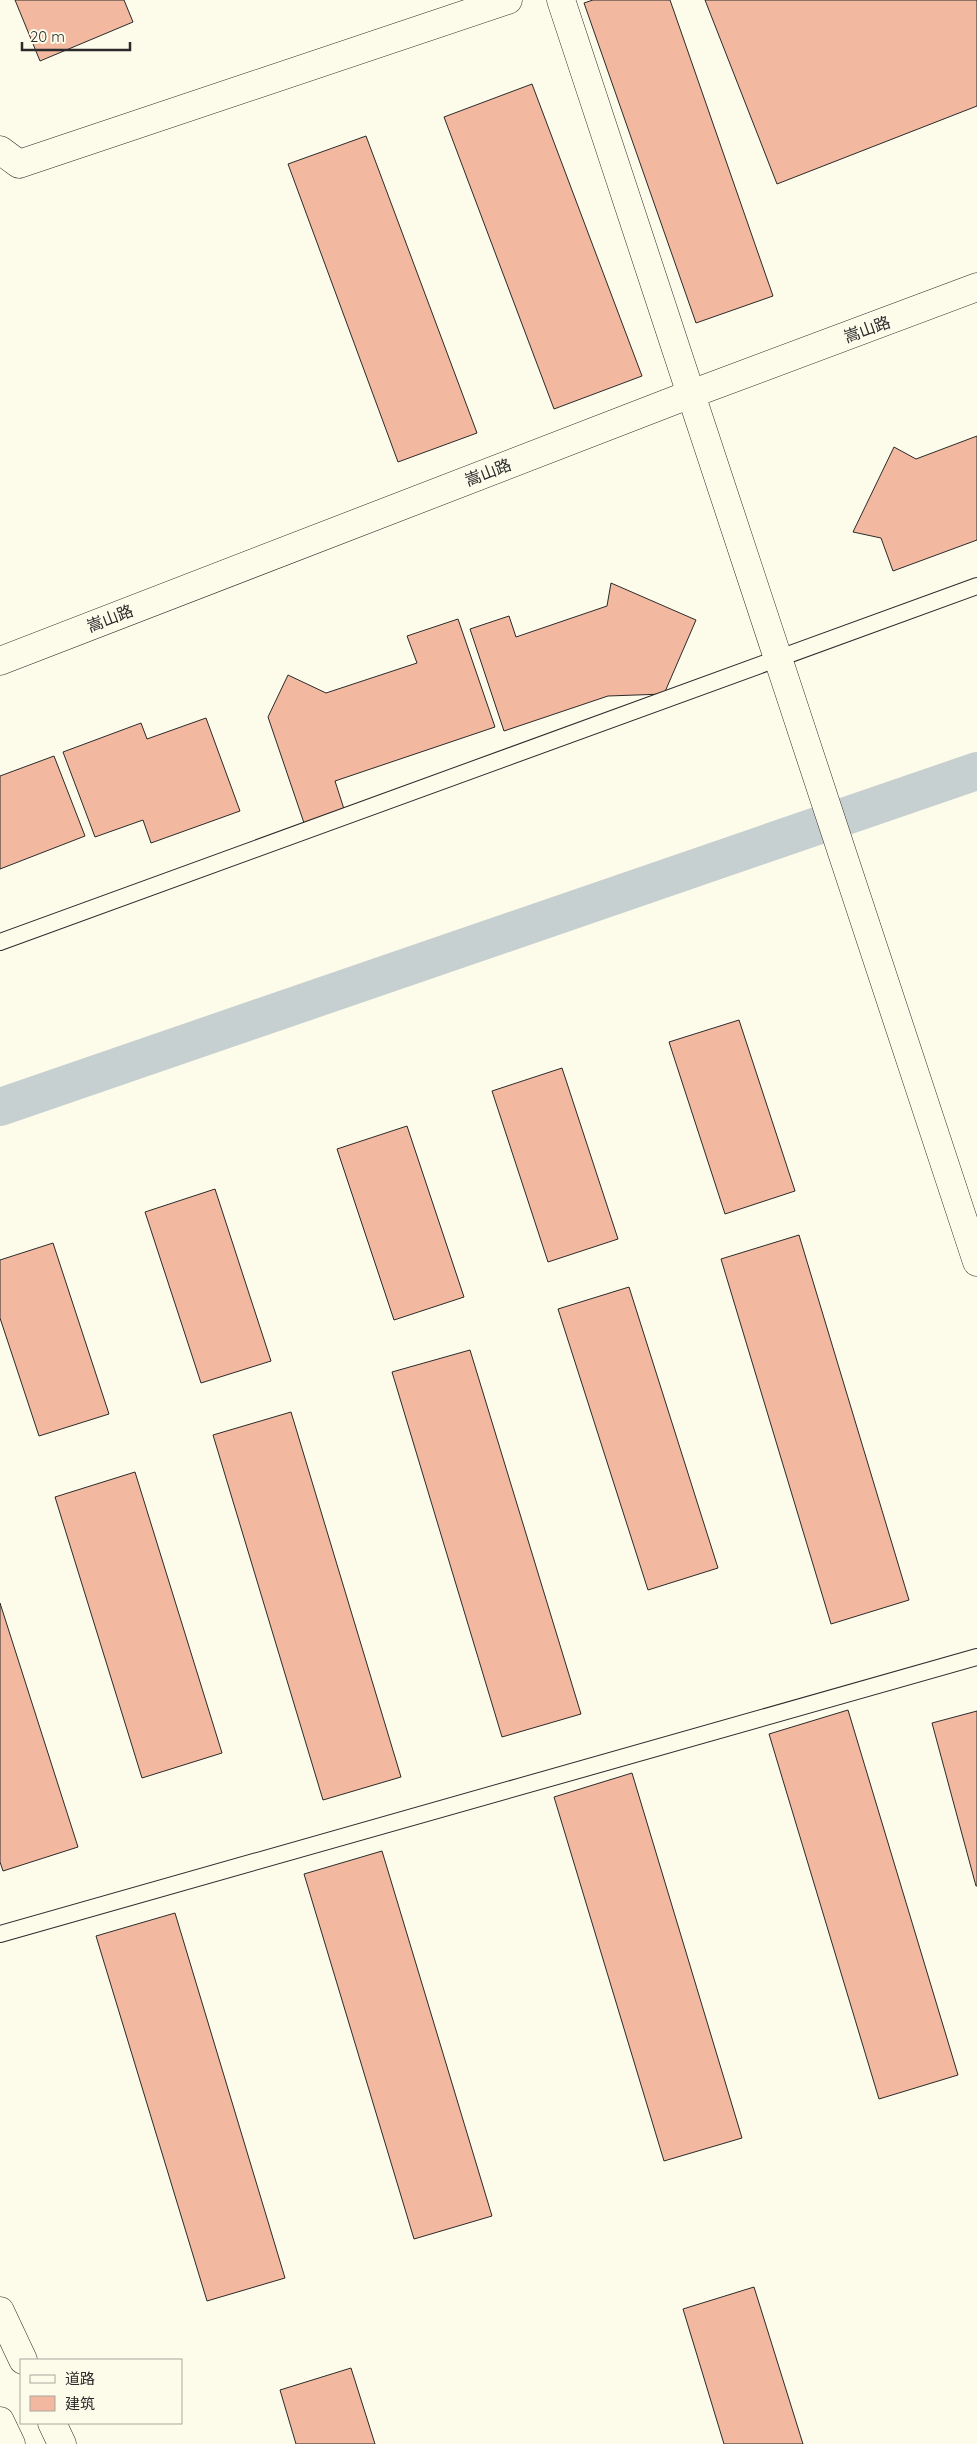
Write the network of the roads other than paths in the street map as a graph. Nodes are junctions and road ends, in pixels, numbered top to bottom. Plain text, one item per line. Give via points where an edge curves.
1 (508, 0) edge
2 (561, 0) edge
3 (0, 150) edge
4 (977, 287) edge
5 (691, 394) junction
6 (977, 586) edge
7 (778, 659) junction
8 (0, 661) edge
9 (0, 942) edge
10 (977, 1262) edge
11 (977, 1657) edge
12 (0, 1934) edge
13 (0, 2311) edge
14 (23, 2359) edge
15 (0, 2421) edge
16 (52, 2424) edge
17 (11, 2444) edge
18 (62, 2444) edge

1 - 3 street via 19,164
2 - 5 street
4 - 5 street, 嵩山路
5 - 7 street
5 - 8 street, 嵩山路
6 - 7 lane
7 - 9 lane
7 - 10 street
11 - 12 lane
13 - 14 street
15 - 17 street
16 - 18 street

